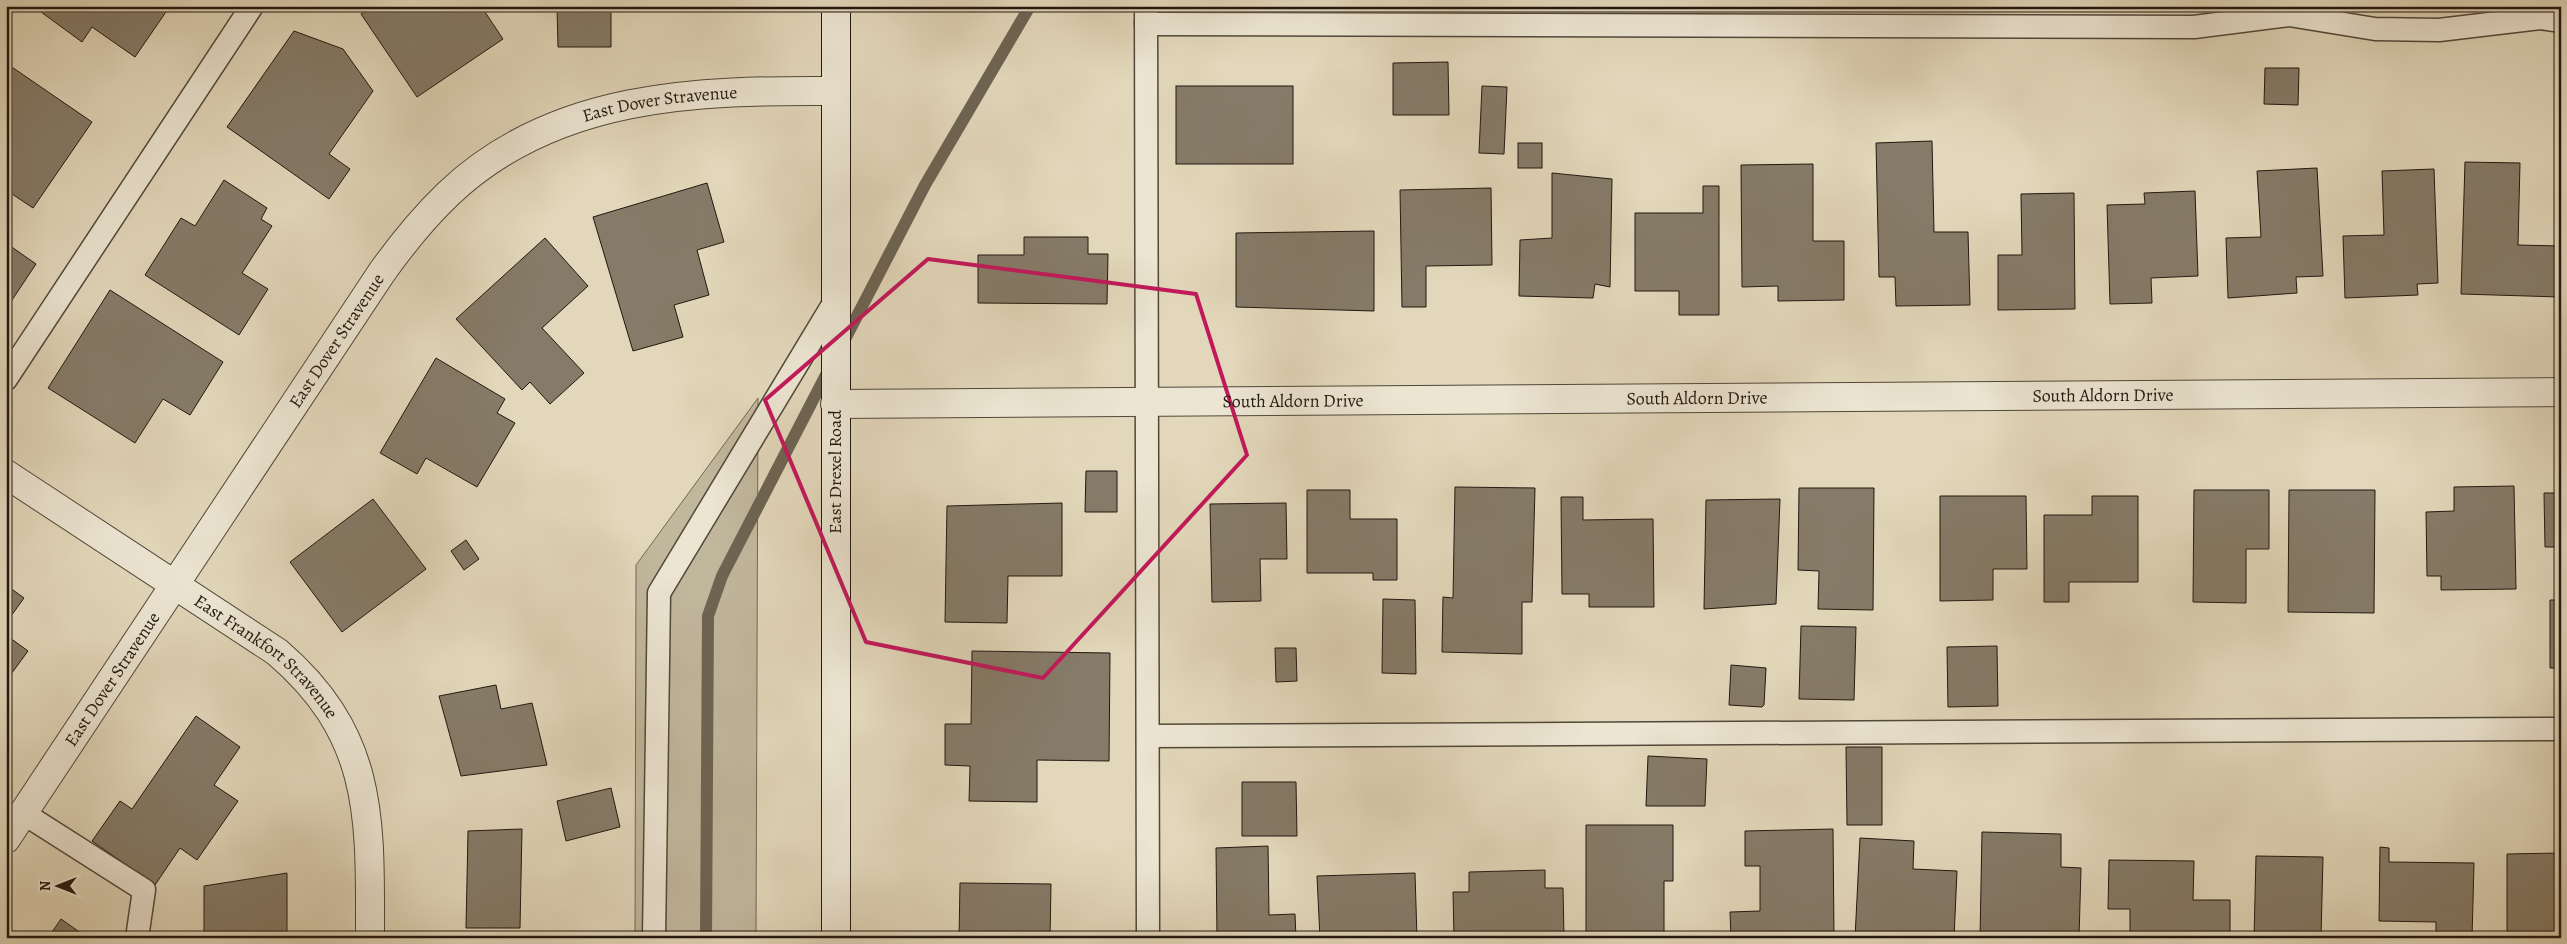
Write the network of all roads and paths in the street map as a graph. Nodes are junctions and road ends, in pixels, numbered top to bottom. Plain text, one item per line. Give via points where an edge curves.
1 (252, 6) edge
2 (836, 6) edge
3 (1146, 15) edge
4 (2561, 21) edge
5 (836, 91) junction
6 (837, 298) junction
7 (6, 379) edge
8 (2561, 392) edge
9 (1148, 401) junction
10 (835, 404) junction
11 (6, 474) edge
12 (176, 584) junction
13 (2561, 729) edge
14 (1148, 736) junction
15 (24, 814) junction
16 (6, 840) edge
17 (137, 938) edge
18 (370, 938) edge
19 (654, 938) edge
20 (836, 938) edge
21 (1148, 938) edge

1 - 7 lane
2 - 5 street, East Drexel Road
3 - 4 lane via 2194,27 2289,15 2375,29 2439,30 2517,19
3 - 9 lane
5 - 6 street, East Drexel Road
5 - 12 street, East Dover Stravenue via 719,92 633,102 590,113 542,132 491,160 449,193 412,232 382,272
6 - 10 street, East Drexel Road
6 - 19 lane via 659,593
8 - 9 street, South Aldorn Drive
9 - 10 street, South Aldorn Drive
9 - 14 lane
10 - 20 street, East Drexel Road
11 - 12 street, East Frankfort Stravenue
12 - 15 street, East Dover Stravenue
12 - 18 street, East Frankfort Stravenue via 291,664 318,694 340,728 355,761 365,802 370,865
13 - 14 lane
14 - 21 lane
15 - 16 street, East Dover Stravenue
15 - 17 lane via 144,890

